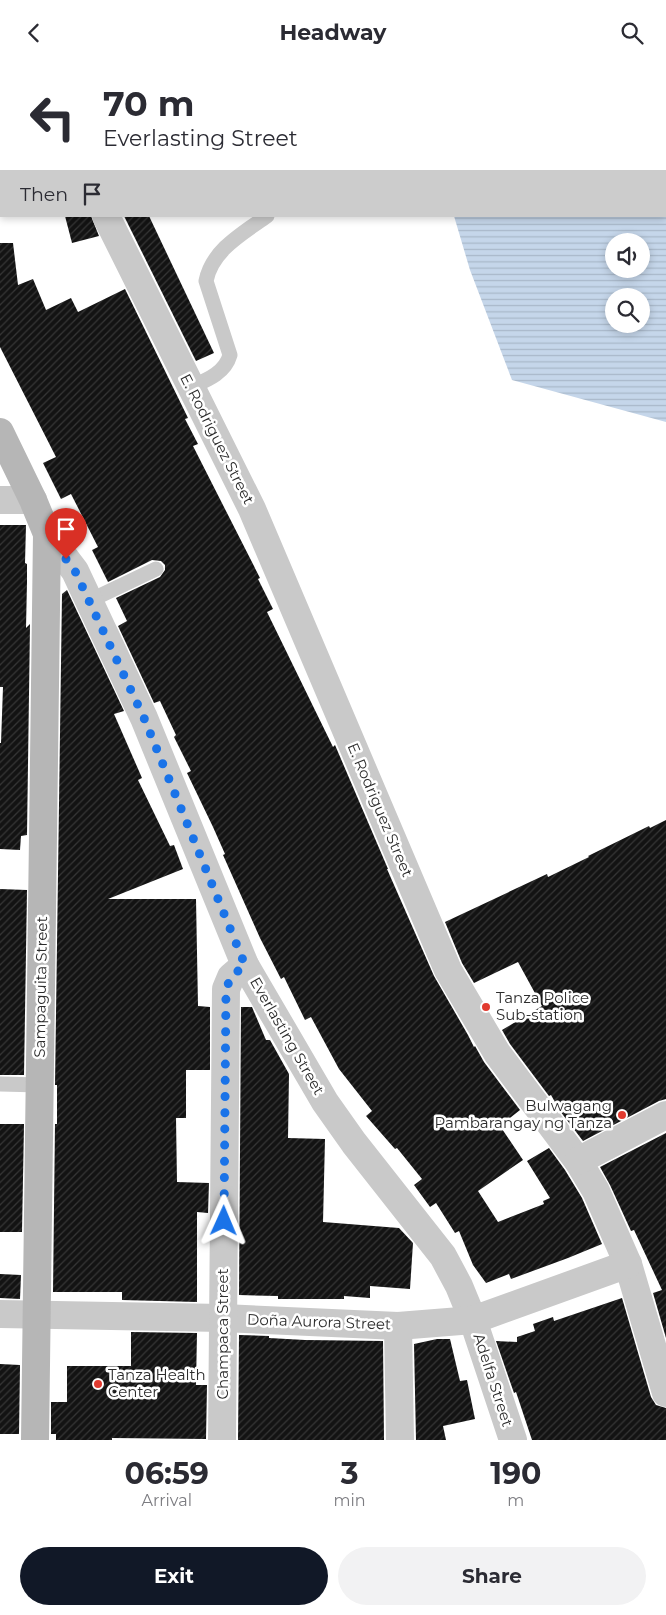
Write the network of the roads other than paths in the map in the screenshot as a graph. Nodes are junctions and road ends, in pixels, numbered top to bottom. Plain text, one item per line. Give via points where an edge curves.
1 (106, 217) edge
2 (266, 217) edge
3 (191, 387) junction
4 (0, 432) edge
5 (0, 500) edge
6 (33, 500) junction
7 (47, 534) junction
8 (156, 569) dead end
9 (89, 601) junction
10 (245, 965) junction
11 (0, 1084) edge
12 (40, 1085) junction
13 (666, 1115) edge
14 (578, 1161) junction
15 (628, 1264) junction
16 (0, 1314) edge
17 (37, 1315) junction
18 (223, 1318) junction
19 (473, 1320) junction
20 (398, 1326) junction
21 (666, 1393) edge
22 (35, 1440) edge
23 (222, 1440) edge
24 (400, 1440) edge
25 (513, 1440) edge

1 - 3 street, E. Rodriguez Street
2 - 3 lane via 230,243 208,271 206,281 230,355 228,363 220,371
3 - 14 street, E. Rodriguez Street via 252,509 448,970 497,1053
4 - 6 street, Everlasting Street
5 - 6 street
6 - 7 street, Everlasting Street
7 - 9 street, Everlasting Street via 75,571
7 - 12 street, Sampaguita Street
8 - 9 lane
9 - 10 street, Everlasting Street via 144,718
10 - 18 street, Champaca Street via 231,977 226,989
10 - 19 street, Everlasting Street via 338,1122 443,1256
11 - 12 lane
12 - 17 street, Sampaguita Street
13 - 14 street
14 - 15 street, E. Rodriguez Street via 596,1191
15 - 19 street, Doña Aurora Street
15 - 21 street, E. Rodriguez Street
16 - 17 street, Doña Aurora Street
17 - 18 street, Doña Aurora Street
17 - 22 street, Sampaguita Street
18 - 20 street, Doña Aurora Street
18 - 23 street, Champaca Street
19 - 20 street, Doña Aurora Street
19 - 25 street, Adelfa Street
20 - 24 street

